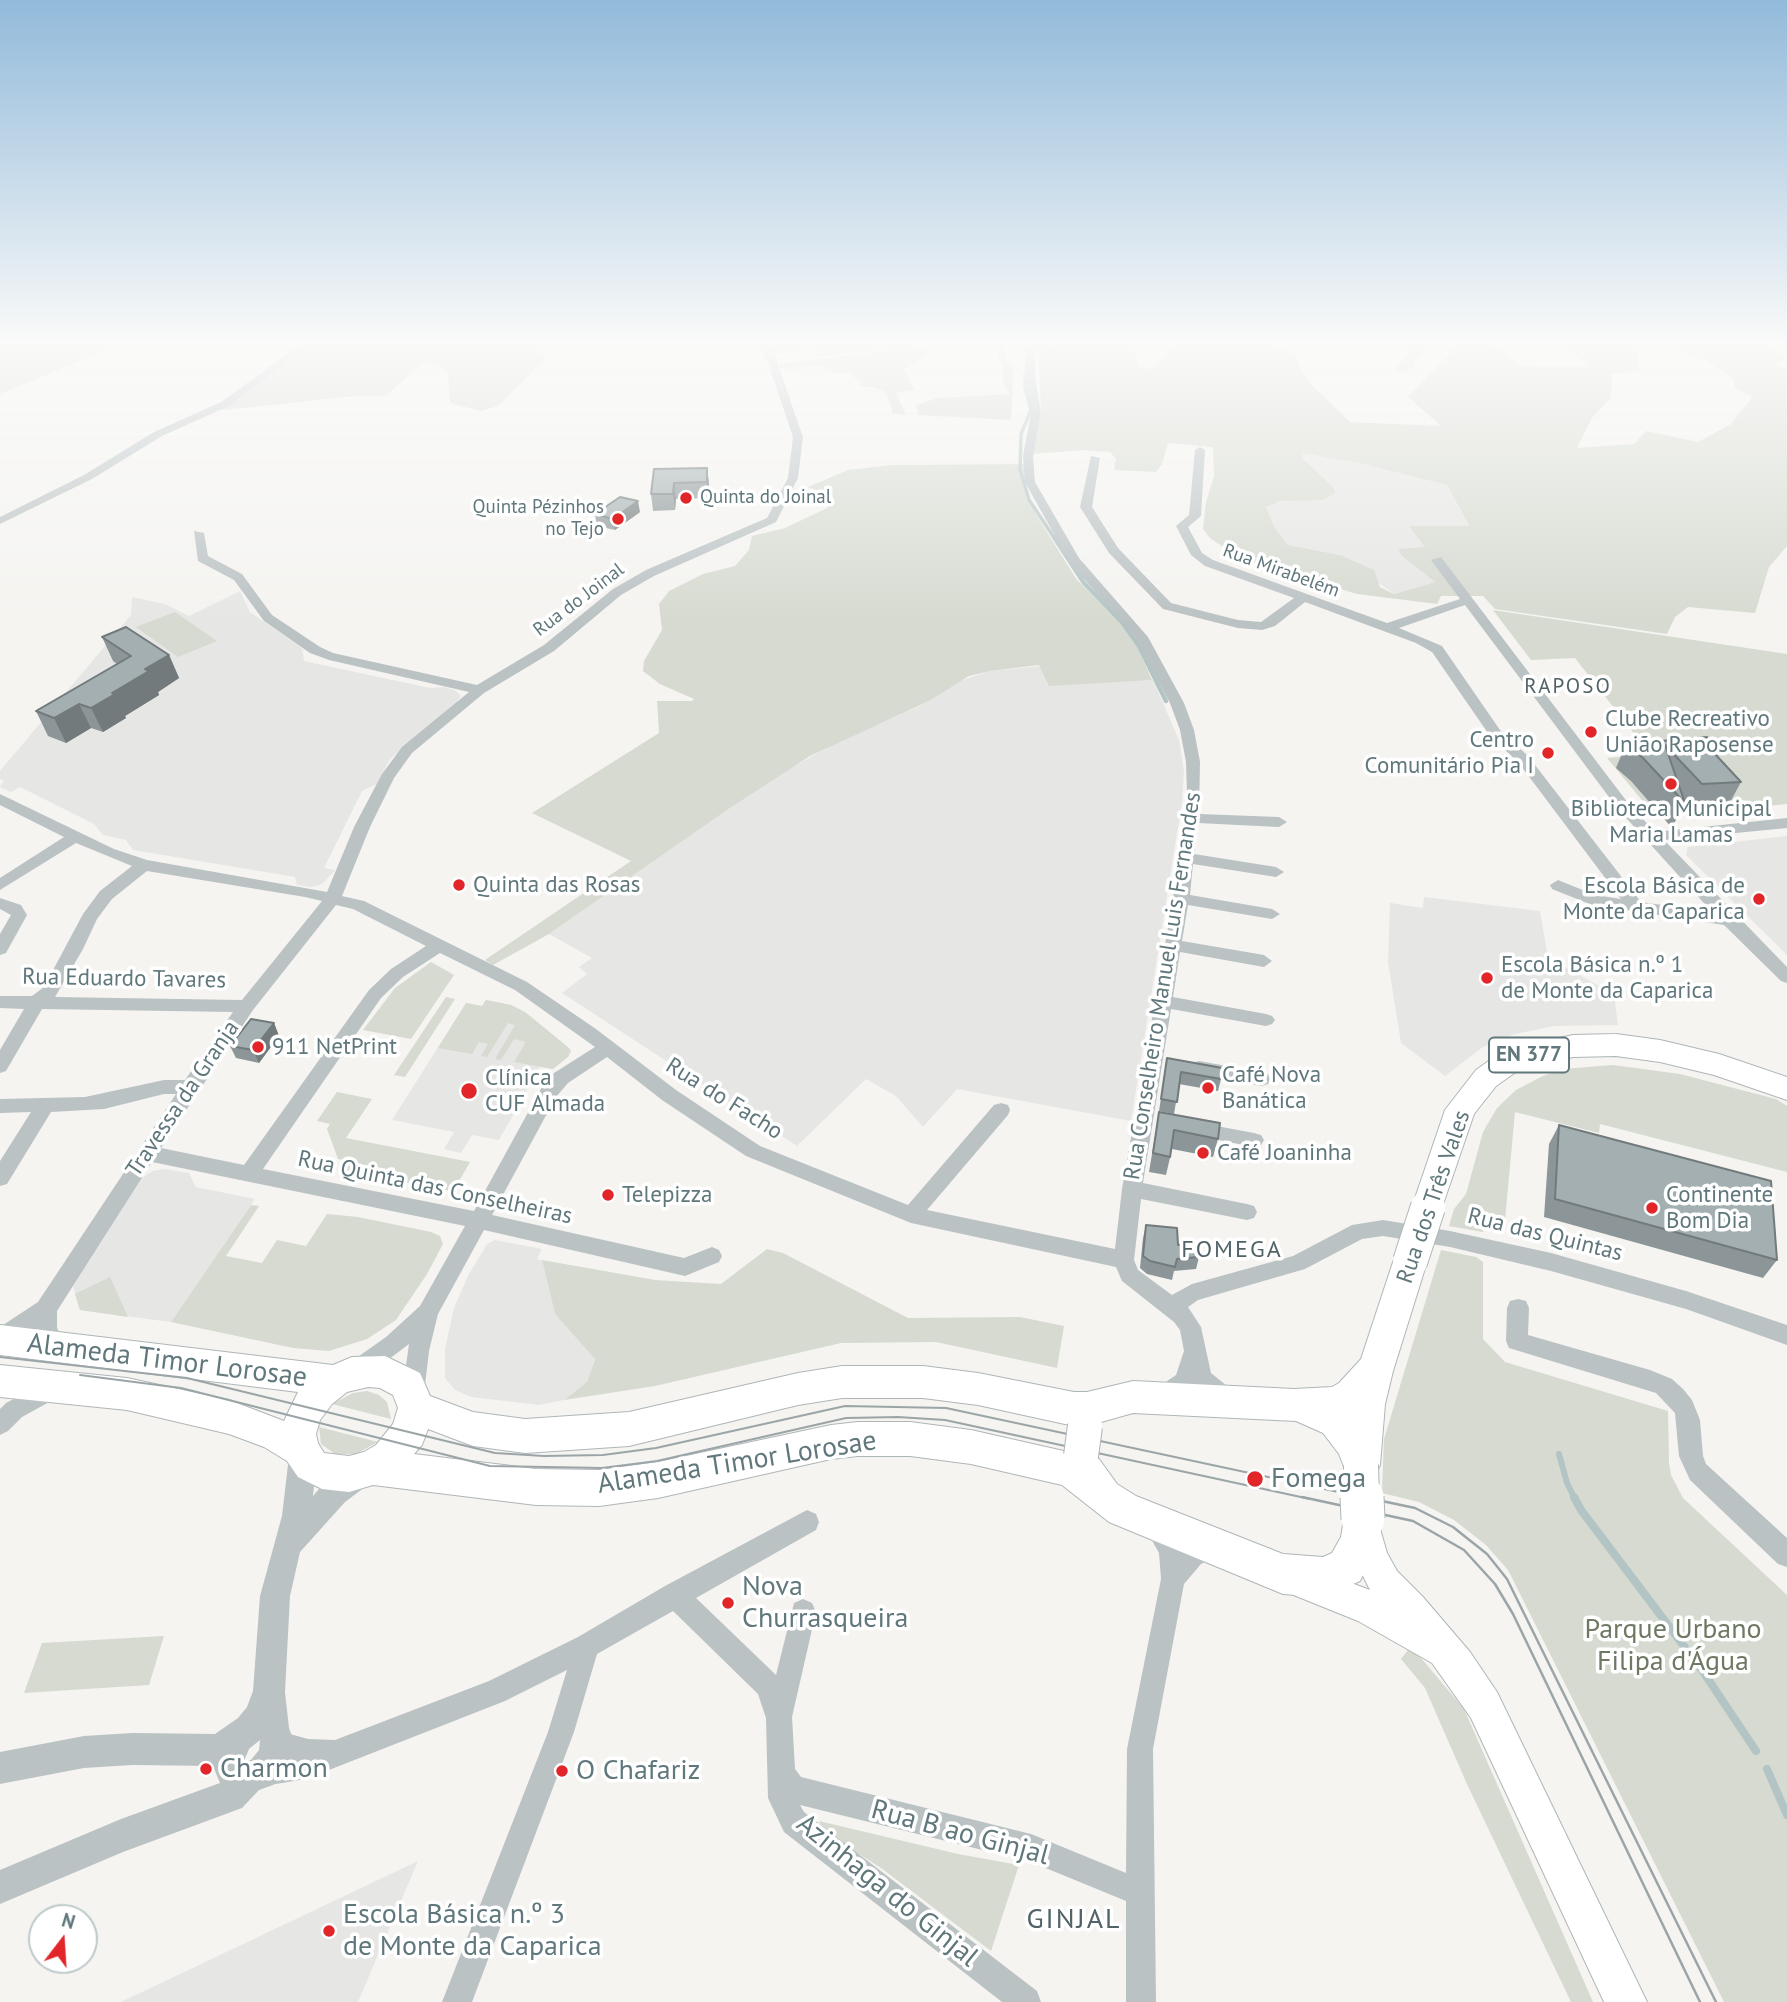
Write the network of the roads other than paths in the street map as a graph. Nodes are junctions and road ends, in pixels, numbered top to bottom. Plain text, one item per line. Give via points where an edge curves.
1 (156, 435) edge
2 (798, 435) edge
3 (1031, 435) edge
4 (1200, 450) dead end
5 (1095, 457) dead end
6 (0, 521) edge
7 (198, 533) dead end
8 (1437, 560) dead end
9 (1302, 598) junction
10 (1468, 600) junction
11 (1385, 628) junction
12 (479, 690) junction
13 (0, 799) edge
14 (1192, 818) junction
15 (1279, 822) dead end
16 (1787, 823) edge
17 (76, 836) junction
18 (1650, 836) junction
19 (1186, 858) junction
20 (144, 865) junction
21 (1276, 872) dead end
22 (0, 885) edge
23 (1559, 885) dead end
24 (333, 898) junction
25 (1181, 900) junction
26 (0, 903) edge
27 (1636, 907) junction
28 (1272, 914) dead end
29 (1729, 920) junction
30 (441, 944) junction
31 (1173, 946) junction
32 (0, 949) edge
33 (1264, 961) dead end
34 (1787, 977) edge
35 (0, 1002) edge
36 (37, 1002) junction
37 (1164, 1002) junction
38 (247, 1006) junction
39 (1266, 1020) dead end
40 (607, 1048) junction
41 (1167, 1062) junction
42 (1719, 1065) junction
43 (0, 1066) edge
44 (1787, 1073) edge
45 (1261, 1079) dead end
46 (190, 1087) junction
47 (1787, 1089) edge
48 (0, 1106) edge
49 (45, 1106) junction
50 (1001, 1110) dead end
51 (1144, 1118) junction
52 (1254, 1140) dead end
53 (146, 1153) junction
54 (248, 1174) junction
55 (0, 1178) edge
56 (1132, 1189) junction
57 (1247, 1212) dead end
58 (911, 1215) junction
59 (478, 1220) junction
60 (712, 1255) dead end
61 (1124, 1260) junction
62 (1173, 1306) junction
63 (1518, 1308) dead end
64 (46, 1309) junction
65 (428, 1313) junction
66 (1787, 1335) edge
67 (0, 1339) edge
68 (55, 1345) junction
69 (1195, 1351) junction
70 (1376, 1368) junction
71 (343, 1377) junction
72 (0, 1381) edge
73 (58, 1386) junction
74 (1159, 1398) junction
75 (414, 1401) junction
76 (1237, 1402) junction
77 (1294, 1405) junction
78 (0, 1424) edge
79 (1092, 1443) junction
80 (301, 1452) junction
81 (1361, 1465) junction
82 (369, 1469) junction
83 (1363, 1519) junction
84 (1152, 1521) junction
85 (807, 1522) dead end
86 (1212, 1545) junction
87 (287, 1547) junction
88 (1787, 1555) edge
89 (1283, 1574) junction
90 (1173, 1579) junction
91 (674, 1595) junction
92 (803, 1612) dead end
93 (587, 1646) junction
94 (1446, 1653) junction
95 (779, 1718) junction
96 (259, 1735) junction
97 (337, 1752) junction
98 (0, 1768) edge
99 (780, 1774) junction
100 (255, 1775) junction
101 (0, 1887) edge
102 (1141, 1893) junction
103 (457, 2002) edge
104 (1026, 2002) edge
105 (1141, 2002) edge
106 (1626, 2002) edge

1 - 6 street via 89,477
2 - 12 street, Rua do Joinal via 793,478 772,520 639,579 550,648
3 - 14 street, Rua Conselheiro Manuel Luis Fernandes via 1031,482 1040,505 1074,560 1135,626 1171,690 1187,730 1193,762
4 - 9 street, Rua Mirabelém via 1195,516 1182,526 1197,555
5 - 9 street via 1086,507 1114,550 1167,606 1262,626
7 - 12 street via 202,558 238,577 268,618 315,650
8 - 10 street
9 - 11 street, Rua Mirabelém
10 - 11 street
10 - 18 street via 1606,786
11 - 27 street, Rua Mirabelém via 1427,642 1440,652 1495,733 1523,759
12 - 24 street, Rua do Joinal via 407,750 387,778
13 - 17 street, Rua do Facho
14 - 15 street
14 - 19 street, Rua Conselheiro Manuel Luis Fernandes
16 - 18 street
17 - 20 street, Rua do Facho
17 - 22 street
18 - 29 street
19 - 21 street
19 - 25 street, Rua Conselheiro Manuel Luis Fernandes
20 - 24 street, Rua do Facho
20 - 36 street via 106,895 50,991
23 - 27 street via 1592,900
24 - 30 street, Rua do Facho
24 - 38 street, Travessa da Granja
25 - 28 street
25 - 31 street, Rua Conselheiro Manuel Luis Fernandes
26 - 32 street, Rua Eduardo Tavares via 19,915
27 - 29 street
29 - 34 street
30 - 40 street, Rua do Facho via 521,986
30 - 54 street via 375,994
31 - 33 street
31 - 37 street, Rua Conselheiro Manuel Luis Fernandes
35 - 36 street, Rua Eduardo Tavares
36 - 38 street, Rua Eduardo Tavares
36 - 43 street
37 - 39 street
37 - 41 street, Rua Conselheiro Manuel Luis Fernandes
38 - 46 street, Travessa da Granja
40 - 58 street, Rua do Facho via 668,1096 754,1151
40 - 59 street via 561,1078 549,1092
41 - 45 street
41 - 51 street, Rua Conselheiro Manuel Luis Fernandes
42 - 44 main road, Rua dos Três Vales / EN 377
42 - 47 main road, Rua dos Três Vales / EN 377
42 - 70 main road, Rua dos Três Vales / EN 377, bridge via 1616,1045 1573,1046 1511,1060 1486,1078 1460,1110
46 - 49 street via 164,1087 104,1102
46 - 53 street, Travessa da Granja
48 - 49 street
49 - 55 street
50 - 58 street
51 - 52 street
51 - 56 street, Rua Conselheiro Manuel Luis Fernandes
53 - 54 street, Rua Quinta das Conselheiras
53 - 64 street, Travessa da Granja
54 - 59 street, Rua Quinta das Conselheiras
56 - 57 street
56 - 61 street, Rua Conselheiro Manuel Luis Fernandes
58 - 61 street, Rua do Facho
59 - 60 street, Rua Quinta das Conselheiras via 685,1267
59 - 65 street
61 - 62 street via 1129,1275
62 - 66 street, Rua das Quintas via 1192,1293 1298,1263 1359,1231 1383,1228 1563,1265
62 - 69 street via 1190,1327
63 - 88 street via 1517,1340 1650,1380 1675,1396 1689,1420 1690,1456 1698,1472
64 - 67 street, Travessa da Granja
64 - 68 street via 46,1330
65 - 71 street via 379,1356
65 - 75 street via 418,1351
67 - 68 main road, Alameda Timor Lorosae
68 - 71 main road, Alameda Timor Lorosae
69 - 74 street via 1180,1387
69 - 76 street via 1208,1386
70 - 77 main road, Rua dos Três Vales / EN 377 via 1352,1395 1334,1403
70 - 81 main road, EN 377
71 - 75 main road via 385,1372 407,1384
71 - 80 main road via 319,1393 304,1413 298,1434
72 - 73 main road, Alameda Timor Lorosae
73 - 78 street via 14,1410
73 - 80 main road, Alameda Timor Lorosae via 127,1394 229,1417 277,1435
74 - 76 main road, Rua dos Três Vales
74 - 79 main road, Rua dos Três Vales via 1132,1397
75 - 79 main road, Alameda Timor Lorosae via 473,1429 524,1436 628,1429 798,1389 887,1380 1087,1409
75 - 82 main road via 414,1421 402,1444
76 - 77 main road, Rua dos Três Vales
77 - 81 main road via 1336,1421 1356,1447
79 - 82 main road, Alameda Timor Lorosae via 1072,1470 971,1447 858,1438 599,1488 537,1488
79 - 84 main road via 1113,1504
80 - 82 main road via 311,1465 335,1475
80 - 87 street via 296,1516
81 - 83 main road, bridge
82 - 87 street via 335,1492
83 - 89 main road via 1360,1542 1346,1567 1324,1577
83 - 94 main road via 1378,1572
84 - 86 main road
84 - 90 street via 1171,1553
85 - 91 street
86 - 89 main road
86 - 90 street via 1192,1555
87 - 96 street via 275,1596 269,1692
89 - 94 main road via 1368,1607
90 - 102 street via 1140,1749
91 - 93 street
91 - 95 street, Azinhaga do Ginjal via 769,1686
92 - 95 street
93 - 97 street via 496,1692
93 - 103 street via 561,1732
94 - 106 main road via 1484,1705
95 - 99 street, Azinhaga do Ginjal
96 - 97 street via 285,1748
96 - 98 street via 215,1750 84,1752
96 - 100 street via 230,1750 228,1761 239,1777
97 - 100 street via 306,1765
99 - 102 street, Rua B ao Ginjal via 798,1791 1031,1848
99 - 104 street, Azinhaga do Ginjal via 782,1798 794,1822
100 - 101 street via 230,1796
102 - 105 street

